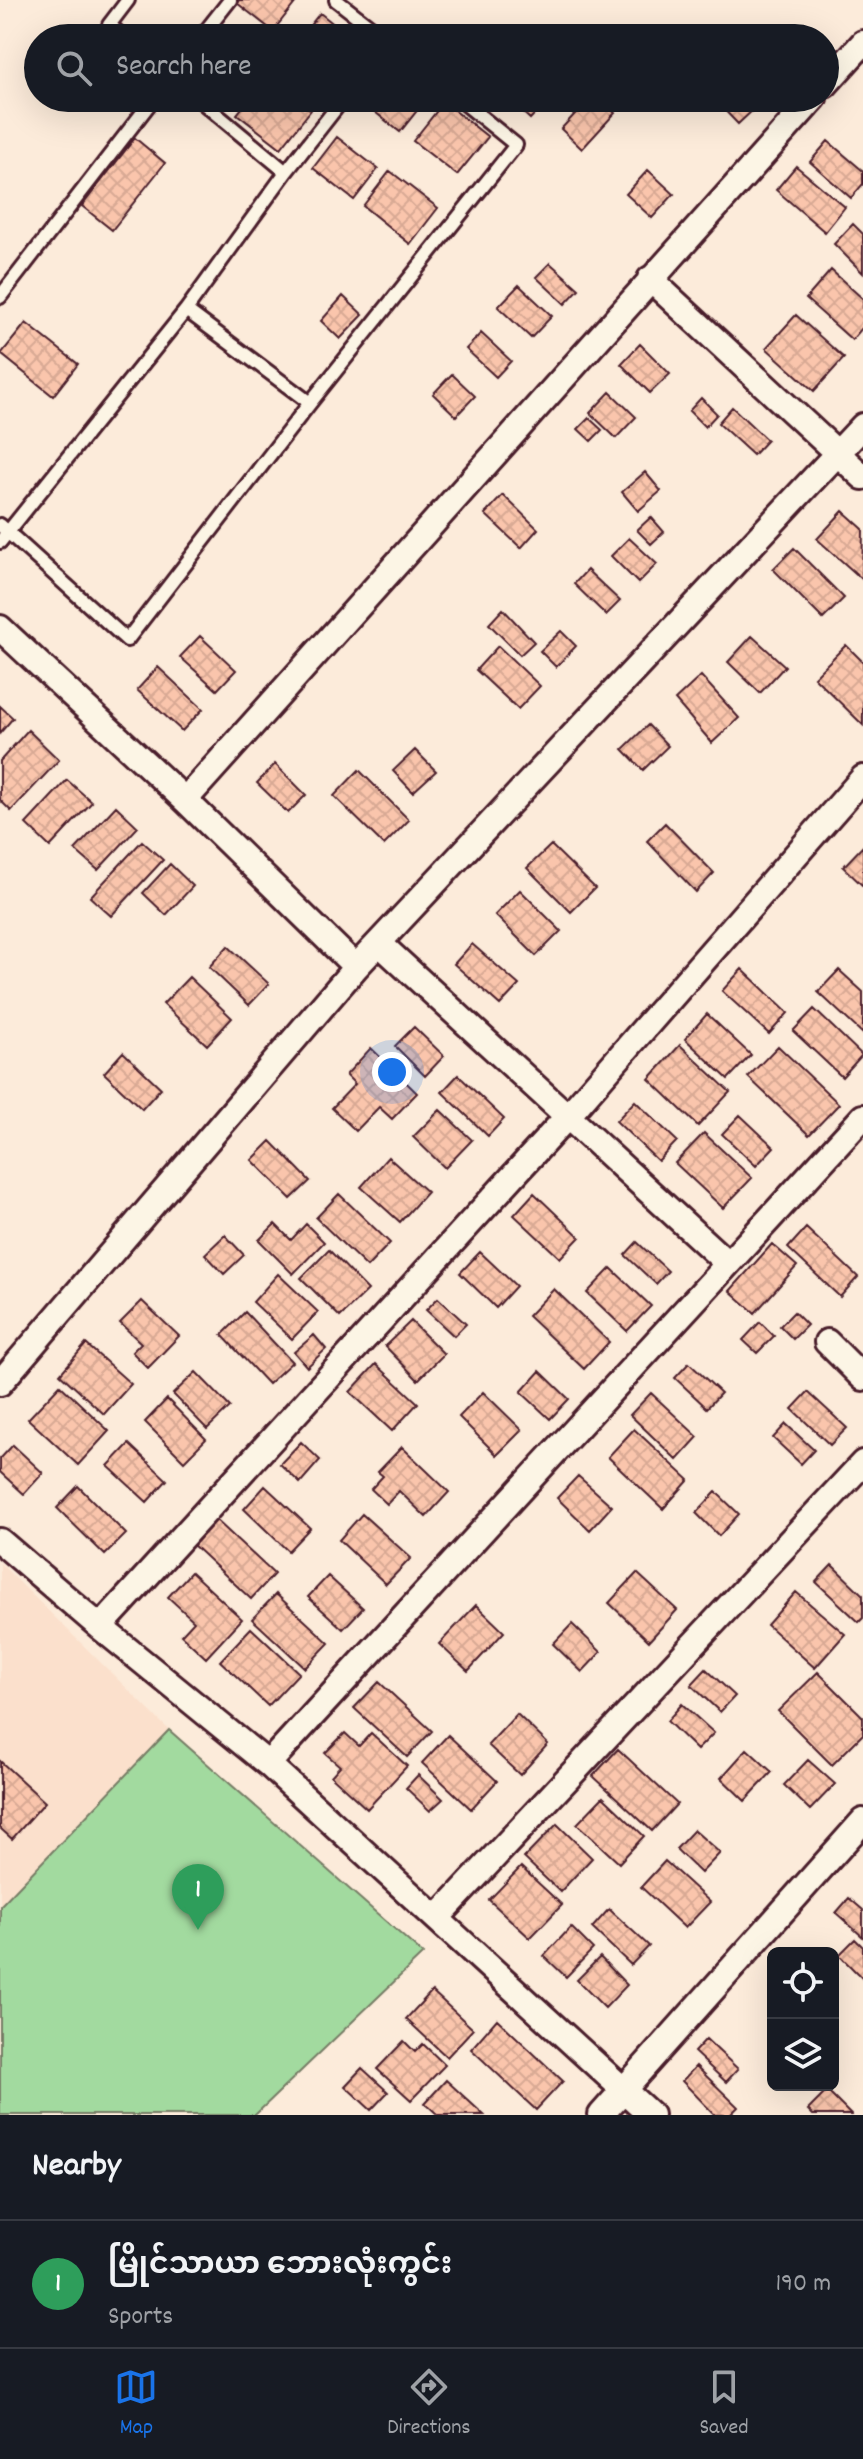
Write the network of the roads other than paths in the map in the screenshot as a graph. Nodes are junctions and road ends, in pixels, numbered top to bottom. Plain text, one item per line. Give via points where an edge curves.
1 (128, 0) edge
2 (230, 0) edge
3 (336, 0) edge
4 (110, 24) edge
5 (211, 24) edge
6 (367, 24) edge
7 (863, 43) edge
8 (839, 70) edge
9 (143, 112) edge
10 (214, 112) edge
11 (333, 112) edge
12 (475, 112) edge
13 (801, 112) edge
14 (286, 172) junction
15 (650, 279) junction
16 (0, 297) edge
17 (186, 310) junction
18 (310, 403) junction
19 (863, 426) edge
20 (839, 453) junction
21 (863, 477) edge
22 (2, 533) edge
23 (0, 628) edge
24 (863, 778) edge
25 (185, 800) junction
26 (379, 943) junction
27 (356, 967) junction
28 (567, 1117) junction
29 (863, 1117) edge
30 (727, 1263) junction
31 (827, 1342) dead end
32 (863, 1378) edge
33 (0, 1383) edge
34 (863, 1463) edge
35 (0, 1541) edge
36 (100, 1627) junction
37 (268, 1764) junction
38 (863, 1821) edge
39 (437, 1918) junction
40 (622, 2091) junction
41 (601, 2115) edge
42 (651, 2115) edge

1 - 4 lane
2 - 5 lane
3 - 6 lane
7 - 8 street
9 - 16 lane
10 - 14 lane
11 - 14 lane
12 - 18 lane via 516,145
13 - 15 street
14 - 17 lane
15 - 20 street
15 - 25 street
17 - 18 lane
17 - 22 lane
18 - 22 lane via 127,640
19 - 20 street
20 - 21 street
20 - 26 street
23 - 25 street
24 - 28 street
25 - 27 street
26 - 27 street
26 - 28 street
27 - 33 street
28 - 30 street
28 - 36 street
29 - 30 street
30 - 37 street
31 - 32 street
34 - 39 street
35 - 36 street
36 - 37 street
37 - 39 street
38 - 40 street
39 - 40 street
40 - 41 street
40 - 42 street

